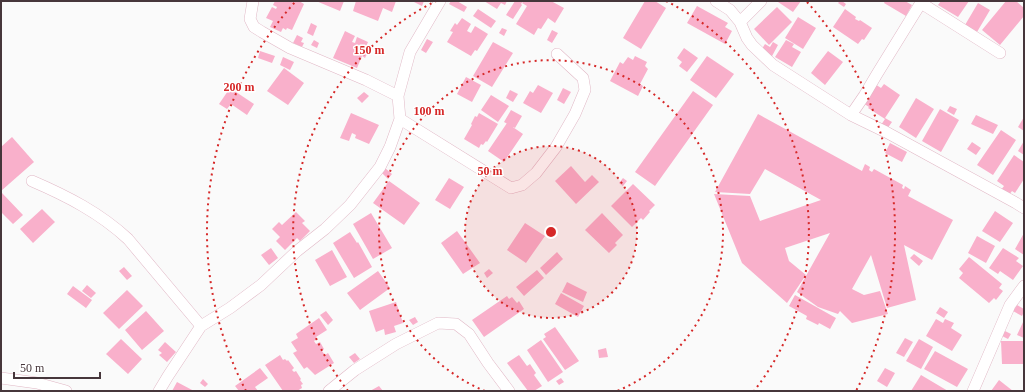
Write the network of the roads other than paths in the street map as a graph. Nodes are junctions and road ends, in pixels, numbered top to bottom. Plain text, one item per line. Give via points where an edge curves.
1 (253, 1) edge
2 (440, 1) edge
3 (716, 1) edge
4 (761, 1) edge
5 (922, 2) edge
6 (740, 22) junction
7 (1000, 53) dead end
8 (557, 54) dead end
9 (398, 96) junction
10 (851, 115) junction
11 (400, 118) junction
12 (32, 181) dead end
13 (1024, 208) edge
14 (1024, 286) edge
15 (201, 326) junction
16 (1, 378) edge
17 (66, 391) edge
18 (159, 391) edge
19 (329, 391) edge
20 (509, 391) edge
21 (973, 391) edge

1 - 9 street via 250,18 254,27 290,48
2 - 9 street via 410,52
3 - 6 street via 730,10
4 - 6 street
5 - 7 street
5 - 10 street
6 - 10 street via 752,45 773,65
8 - 11 street via 583,78 585,90 556,147 536,173 522,185 511,188
9 - 11 street
10 - 13 street
11 - 15 street via 380,167 350,205 261,285
12 - 15 street via 71,199 114,226 128,239
14 - 21 street via 1010,305
15 - 18 street
16 - 17 street via 37,383
19 - 20 street via 355,370 396,344 438,323 456,324 469,334

